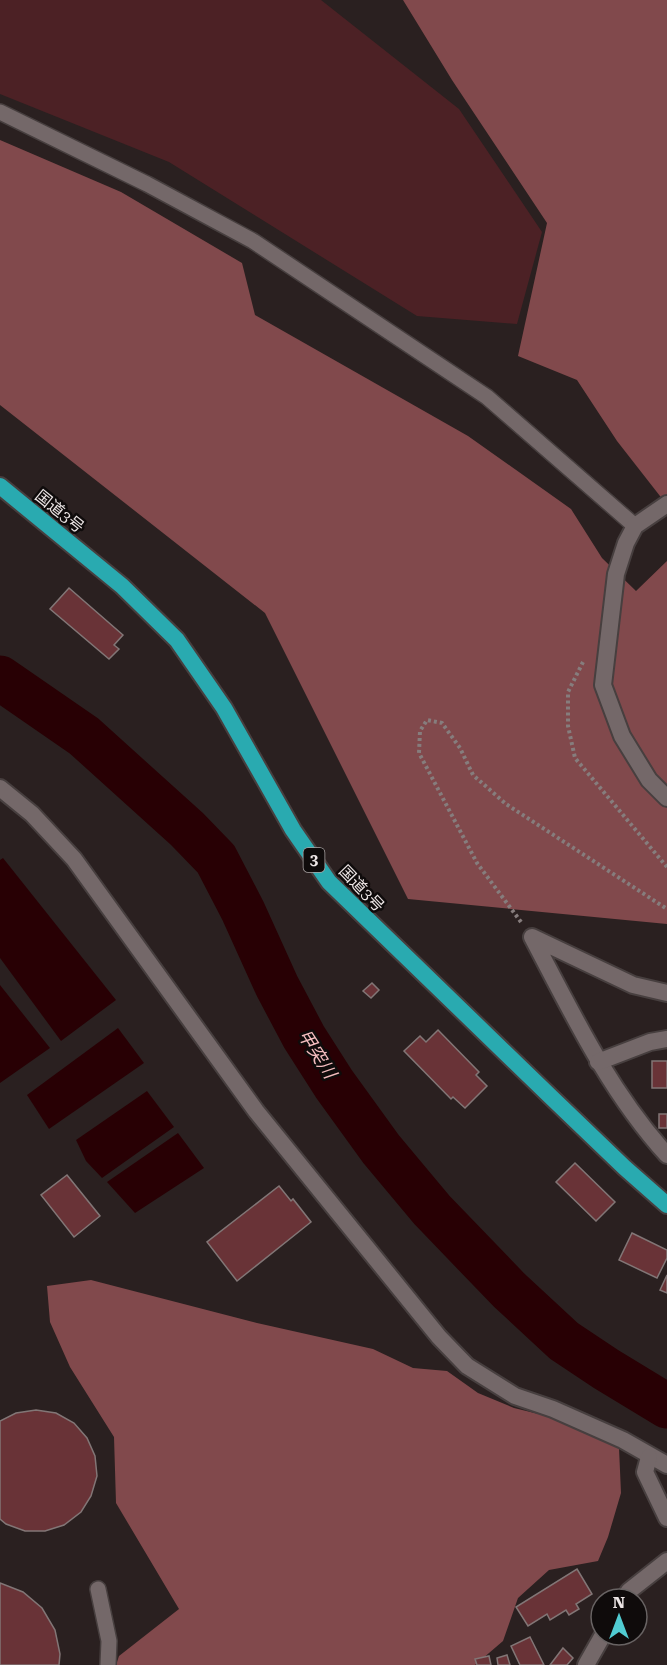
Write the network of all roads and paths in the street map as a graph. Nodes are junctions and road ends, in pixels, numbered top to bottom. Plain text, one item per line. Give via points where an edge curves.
1 (0, 112) edge
2 (0, 486) edge
3 (667, 504) edge
4 (635, 526) junction
5 (0, 788) edge
6 (667, 798) edge
7 (667, 909) edge
8 (532, 937) junction
9 (667, 993) edge
10 (667, 1039) edge
11 (598, 1062) junction
12 (667, 1155) edge
13 (667, 1205) edge
14 (649, 1457) junction
15 (667, 1465) edge
16 (667, 1518) edge
17 (667, 1561) edge
18 (633, 1587) edge
19 (98, 1589) dead end
20 (596, 1647) edge
21 (108, 1665) edge
22 (586, 1665) edge

1 - 4 lane via 253,240 487,397
2 - 13 highway, 国道3号 / 3 via 122,586 177,640 224,708 292,830 329,882
3 - 4 street
4 - 6 street via 616,574 603,685 622,736 649,780
5 - 14 street via 32,814 74,859 256,1111 439,1337 467,1366 515,1396 553,1408
7 - 8 path via 506,804 473,775 442,723 427,720 420,731 419,753 477,863
8 - 9 street via 633,985
8 - 11 street
10 - 11 street
11 - 12 street via 644,1130
14 - 15 street
14 - 16 street via 645,1472
17 - 18 street
19 - 21 lane via 109,1641
20 - 22 street

